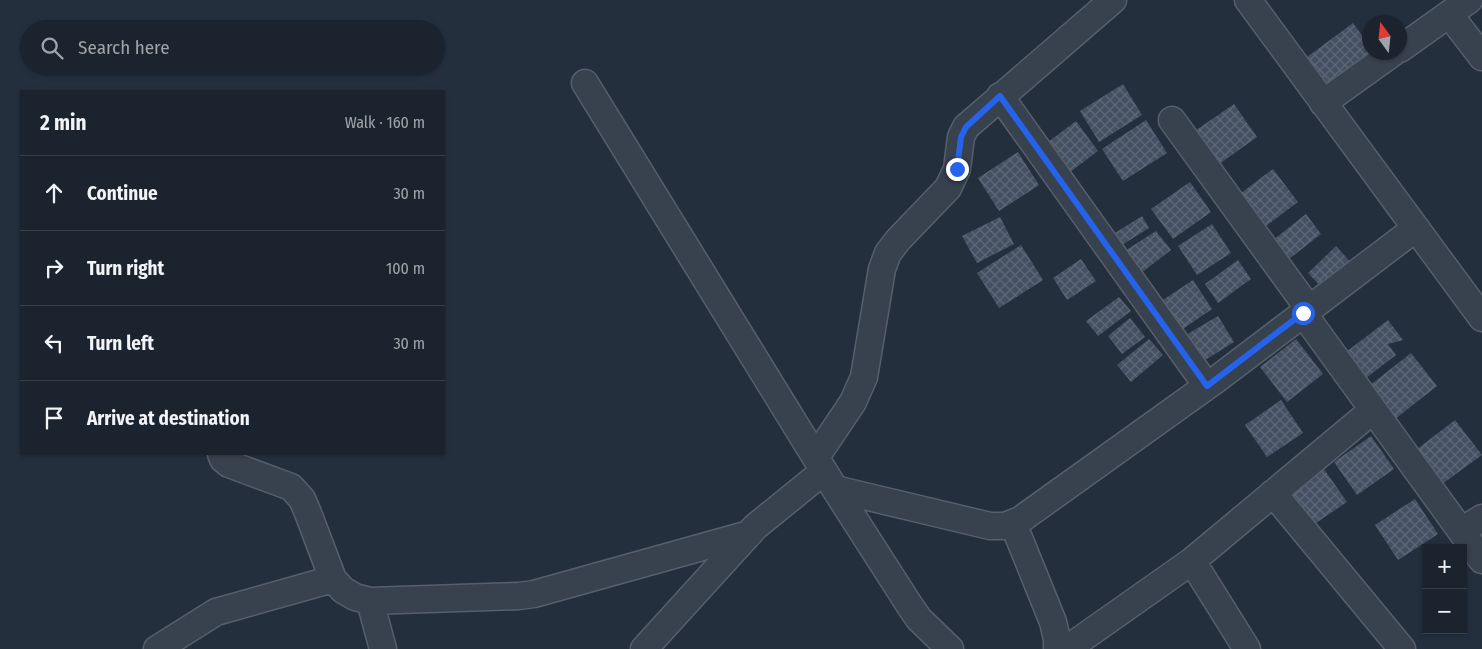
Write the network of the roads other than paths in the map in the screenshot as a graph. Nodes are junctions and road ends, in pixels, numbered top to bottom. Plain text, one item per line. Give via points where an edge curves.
1 (1113, 0) edge
2 (1248, 0) edge
3 (1459, 7) edge
4 (1407, 44) edge
5 (1482, 57) edge
6 (1383, 60) edge
7 (585, 82) dead end
8 (1000, 96) junction
9 (1323, 103) junction
10 (1172, 120) dead end
11 (1416, 228) junction
12 (1306, 311) junction
13 (1482, 318) edge
14 (1207, 386) junction
15 (1373, 410) junction
16 (222, 455) edge
17 (825, 472) junction
18 (1273, 493) junction
19 (1013, 523) junction
20 (1471, 524) edge
21 (749, 534) junction
22 (1482, 560) edge
23 (1192, 561) junction
24 (333, 578) junction
25 (370, 601) junction
26 (157, 649) edge
27 (382, 649) edge
28 (644, 649) edge
29 (950, 649) edge
30 (1057, 649) edge
31 (1067, 649) edge
32 (1247, 649) edge
33 (1402, 649) edge

1 - 8 street
2 - 9 street
3 - 4 street
3 - 5 street
6 - 9 street
7 - 17 street
8 - 14 street
8 - 17 street via 966,127 961,137 957,169 948,188 888,253 882,269 864,377
9 - 11 street
10 - 12 street
11 - 12 street
11 - 13 street
12 - 14 street
12 - 15 street
14 - 19 street
15 - 18 street
15 - 20 street
16 - 24 street via 229,464 291,487 302,499
17 - 19 street via 990,526
17 - 21 street
17 - 29 street via 919,619
18 - 23 street
18 - 33 street
19 - 30 street via 1054,622
20 - 22 street
21 - 25 street via 534,594
21 - 28 street
23 - 31 street
23 - 32 street
24 - 25 street via 343,590
24 - 26 street via 216,612
25 - 27 street

